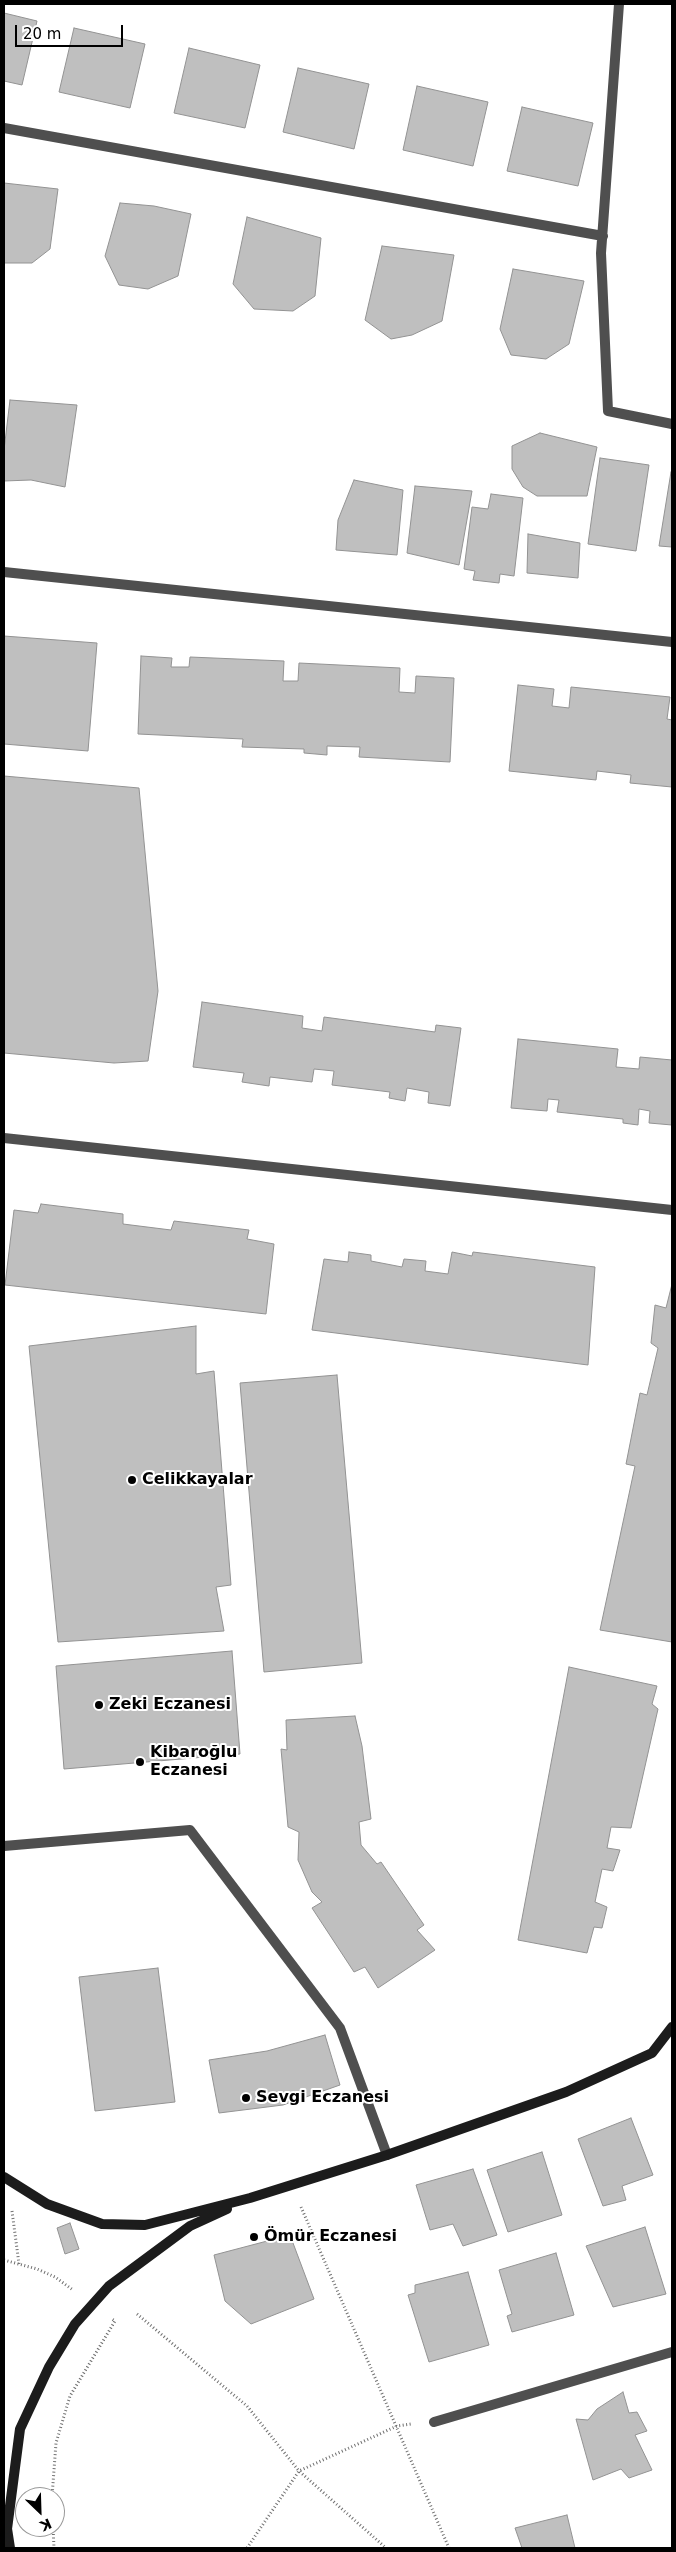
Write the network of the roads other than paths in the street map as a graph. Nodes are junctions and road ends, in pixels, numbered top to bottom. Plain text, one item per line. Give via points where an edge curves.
1 (619, 4) edge
2 (4, 128) edge
3 (603, 236) junction
4 (672, 424) edge
5 (4, 572) edge
6 (672, 642) edge
7 (4, 1138) edge
8 (672, 1210) edge
9 (4, 1846) edge
10 (672, 2027) edge
11 (387, 2155) junction
12 (4, 2177) edge
13 (250, 2198) junction
14 (672, 2352) edge
15 (434, 2422) road end
16 (4, 2505) edge
17 (7, 2529) junction
18 (10, 2548) edge

1 - 3 street
2 - 3 street
3 - 4 street via 608,411
5 - 6 street
7 - 8 street
9 - 11 street via 190,1830 340,2028
10 - 11 main road via 652,2053 566,2092
11 - 13 main road
12 - 13 main road via 47,2204 102,2224 145,2225
13 - 17 main road via 190,2226 109,2286 75,2324 49,2366 20,2428
14 - 15 street
16 - 17 main road
17 - 18 main road

